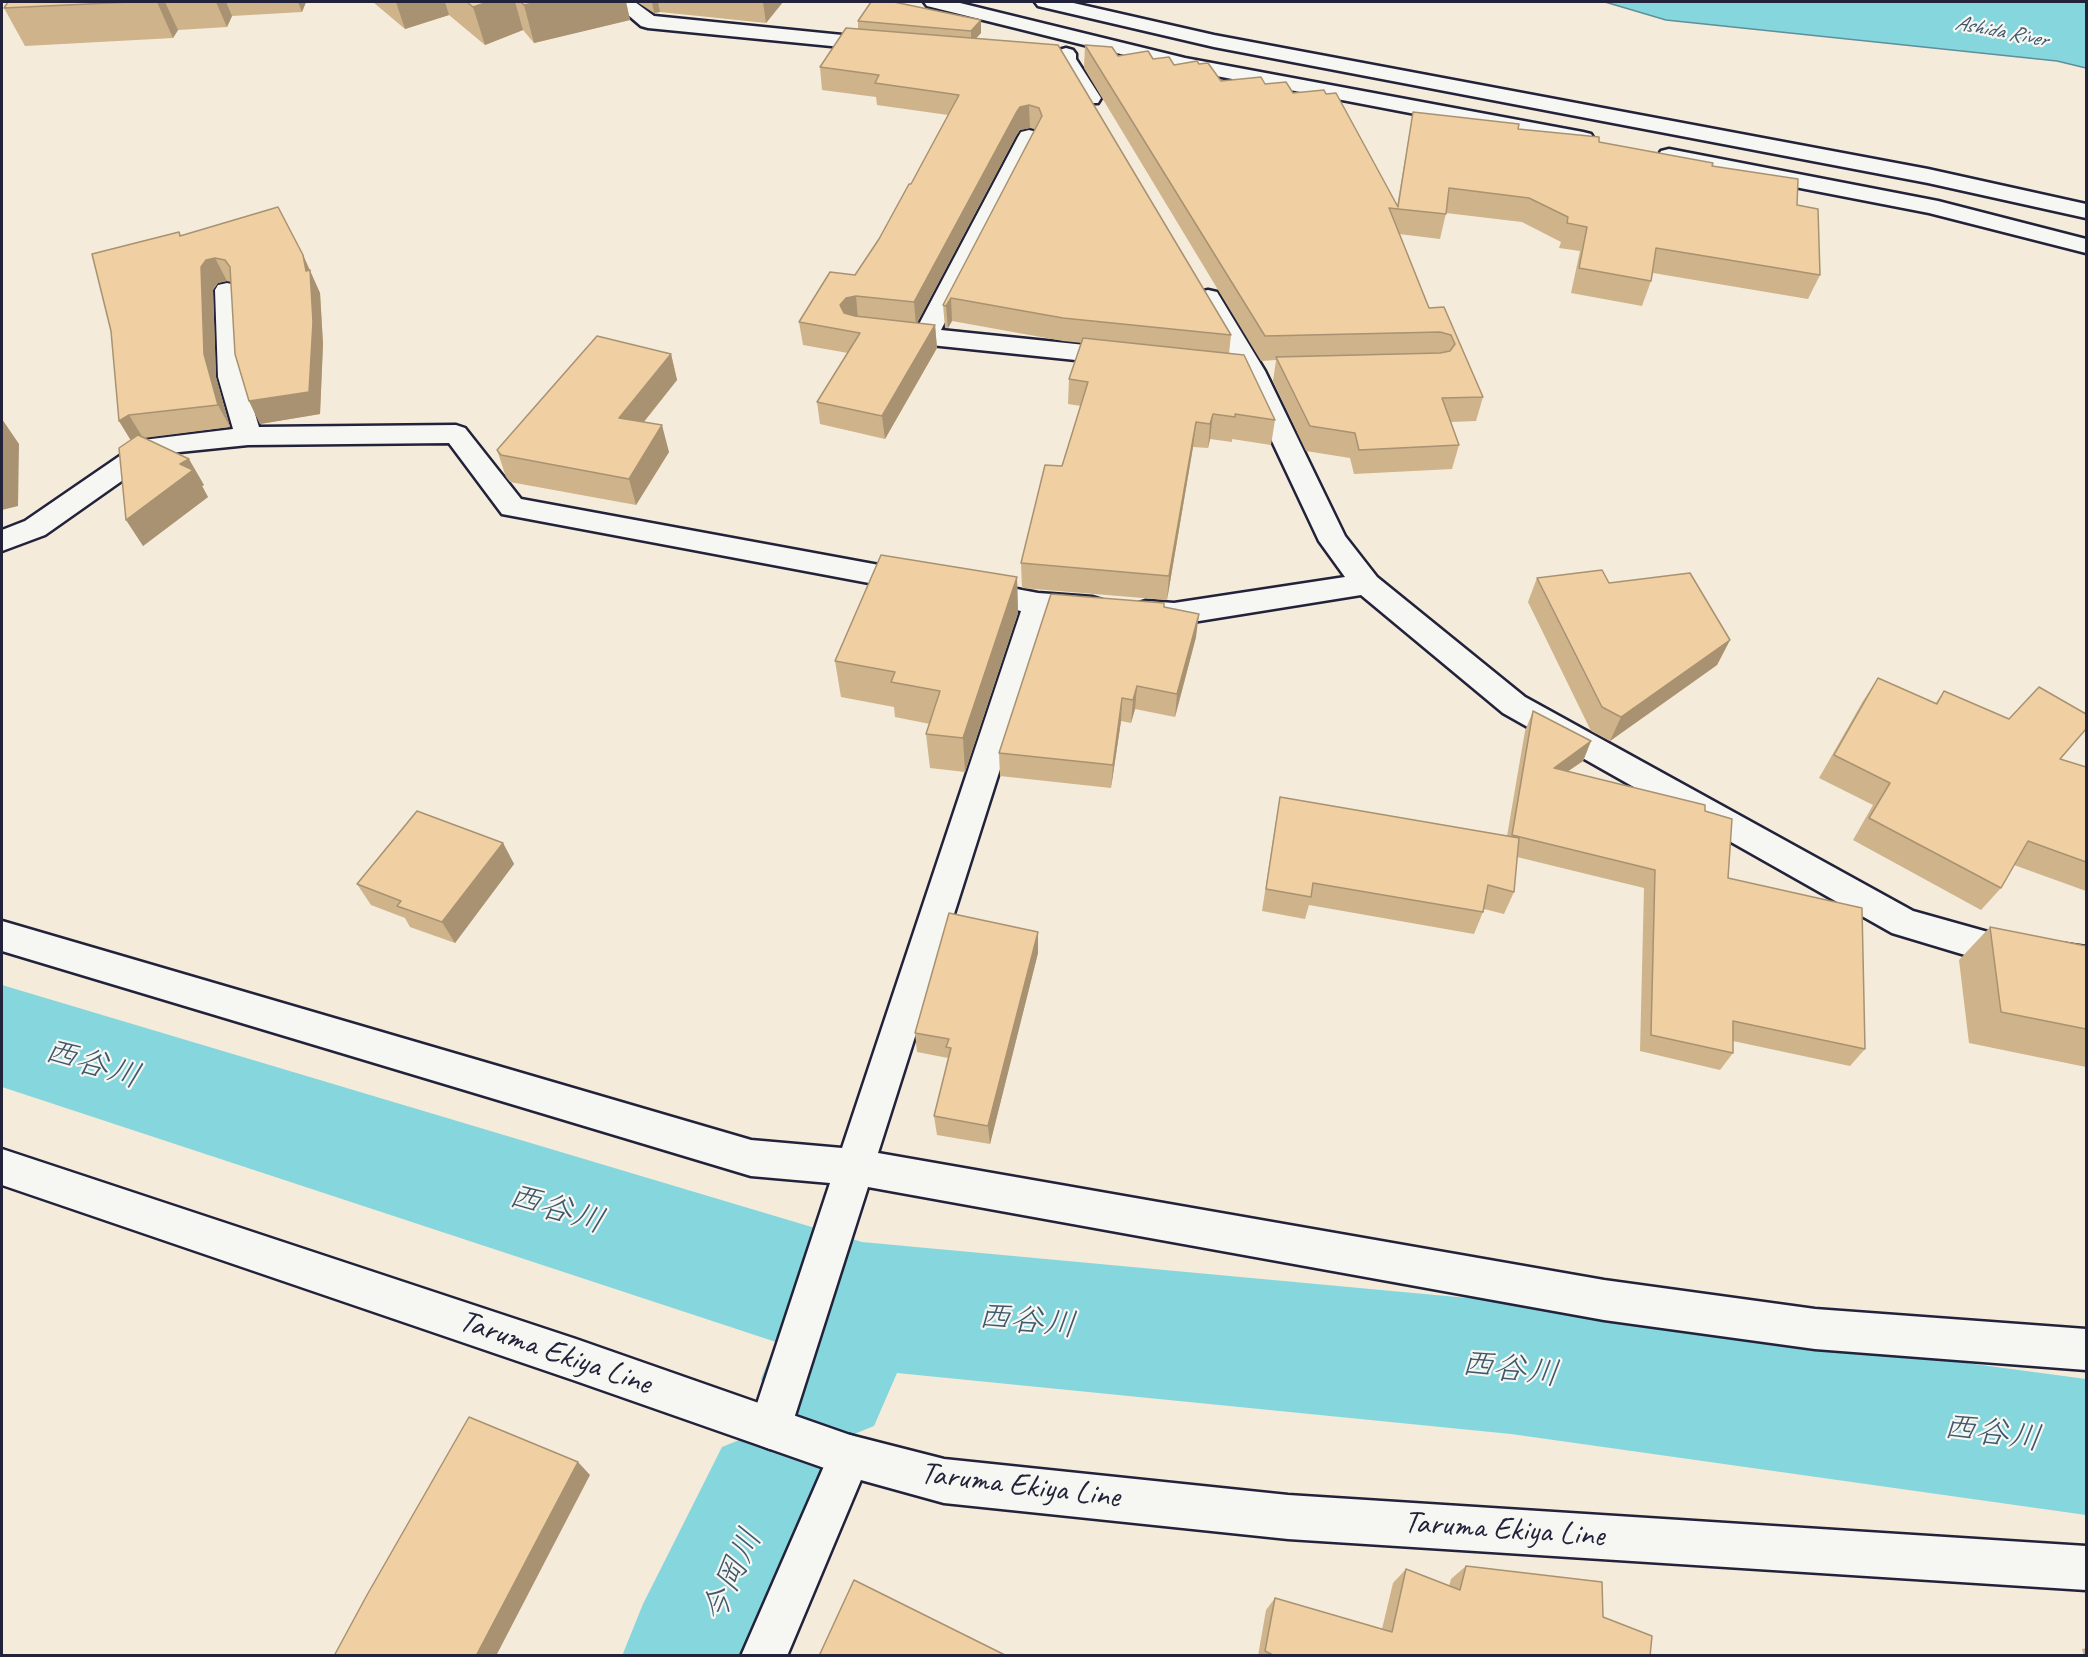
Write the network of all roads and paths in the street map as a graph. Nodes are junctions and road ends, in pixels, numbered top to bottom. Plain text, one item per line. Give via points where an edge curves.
1 (623, 2) edge
2 (934, 2) edge
3 (1045, 2) edge
4 (981, 15) junction
5 (900, 47) edge
6 (1058, 57) junction
7 (1185, 64) junction
8 (1102, 119) edge
9 (1029, 137) edge
10 (1609, 144) edge
11 (1643, 151) edge
12 (2086, 211) edge
13 (2086, 246) edge
14 (1192, 270) edge
15 (227, 290) edge
16 (869, 330) edge
17 (925, 336) junction
18 (1147, 360) edge
19 (1217, 367) edge
20 (1264, 370) junction
21 (248, 436) junction
22 (2, 541) edge
23 (1367, 585) junction
24 (1038, 604) junction
25 (2, 936) edge
26 (2086, 962) edge
27 (2, 1167) edge
28 (855, 1167) junction
29 (2086, 1350) edge
30 (770, 1428) junction
31 (850, 1456) junction
32 (2086, 1568) edge
33 (764, 1656) edge

1 - 5 street via 648,22
2 - 4 street
3 - 12 street via 1214,41 1893,169
4 - 6 street
4 - 7 street
6 - 7 street via 1149,66
6 - 8 street
7 - 10 street
9 - 17 street
11 - 13 street via 1930,206
14 - 20 street
15 - 21 street via 231,377
16 - 17 street
17 - 18 street
19 - 20 street
20 - 23 street via 1333,541
21 - 22 street via 153,446 35,528
21 - 24 street via 456,434 512,507
23 - 24 street via 1174,614
23 - 26 street via 1514,705 1904,923 1995,949
24 - 28 street
25 - 28 street via 751,1158
27 - 30 street, Taruma Ekiya Line
28 - 29 street via 1604,1300 1815,1329
28 - 30 street
30 - 31 street, Taruma Ekiya Line
31 - 32 street, Taruma Ekiya Line via 944,1481 1288,1517
31 - 33 street

